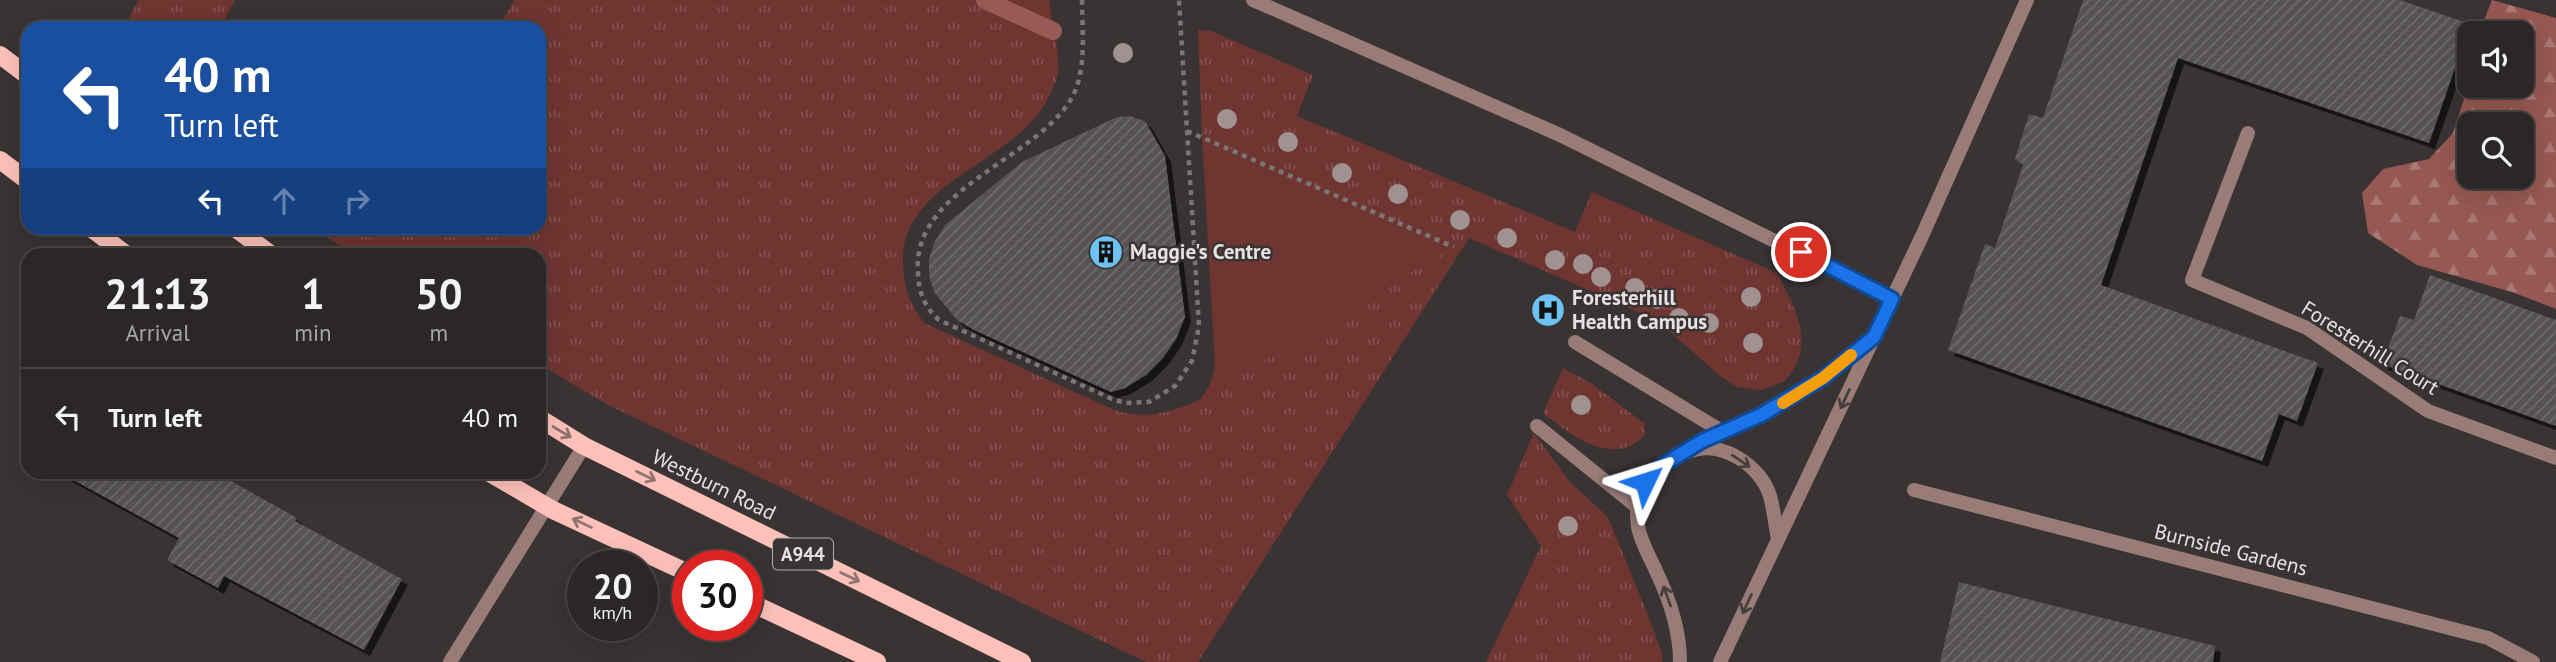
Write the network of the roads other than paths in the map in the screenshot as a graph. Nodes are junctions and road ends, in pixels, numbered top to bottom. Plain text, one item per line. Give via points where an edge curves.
1 (1253, 0) edge
2 (2027, 0) edge
3 (0, 55) edge
4 (21, 71) edge
5 (2248, 133) dead end
6 (0, 160) edge
7 (21, 176) edge
8 (100, 235) edge
9 (244, 235) edge
10 (117, 248) edge
11 (262, 248) edge
12 (1892, 299) junction
13 (1874, 337) junction
14 (1575, 342) dead end
15 (546, 422) edge
16 (1537, 426) dead end
17 (1723, 432) junction
18 (584, 446) junction
19 (1677, 456) junction
20 (2556, 458) edge
21 (500, 479) edge
22 (1914, 490) dead end
23 (547, 506) junction
24 (1636, 506) junction
25 (1778, 539) junction
26 (672, 565) edge
27 (763, 609) edge
28 (450, 662) edge
29 (877, 662) edge
30 (1022, 662) edge
31 (1680, 662) edge
32 (1720, 662) edge
33 (2533, 662) edge

1 - 12 street via 1560,135
2 - 12 street
3 - 4 main road
5 - 20 street, Foresterhill Court via 2192,281 2307,328 2428,411
6 - 7 main road
8 - 10 main road
9 - 11 main road
12 - 13 street
13 - 17 street via 1792,399
13 -> 25 street
14 - 17 street
15 -> 18 main road, Westburn Road / A944
16 - 24 street
17 - 19 street
18 - 23 street
18 -> 30 main road, Westburn Road / A944
19 - 24 street via 1645,482
19 -> 25 street via 1698,449 1720,450 1739,458 1758,474 1770,494
21 - 23 main road
22 - 33 street, Burnside Gardens via 2488,638
26 -> 23 main road
23 - 28 street
31 -> 24 street via 1680,640 1671,607 1638,530
25 -> 32 street
27 - 29 main road

